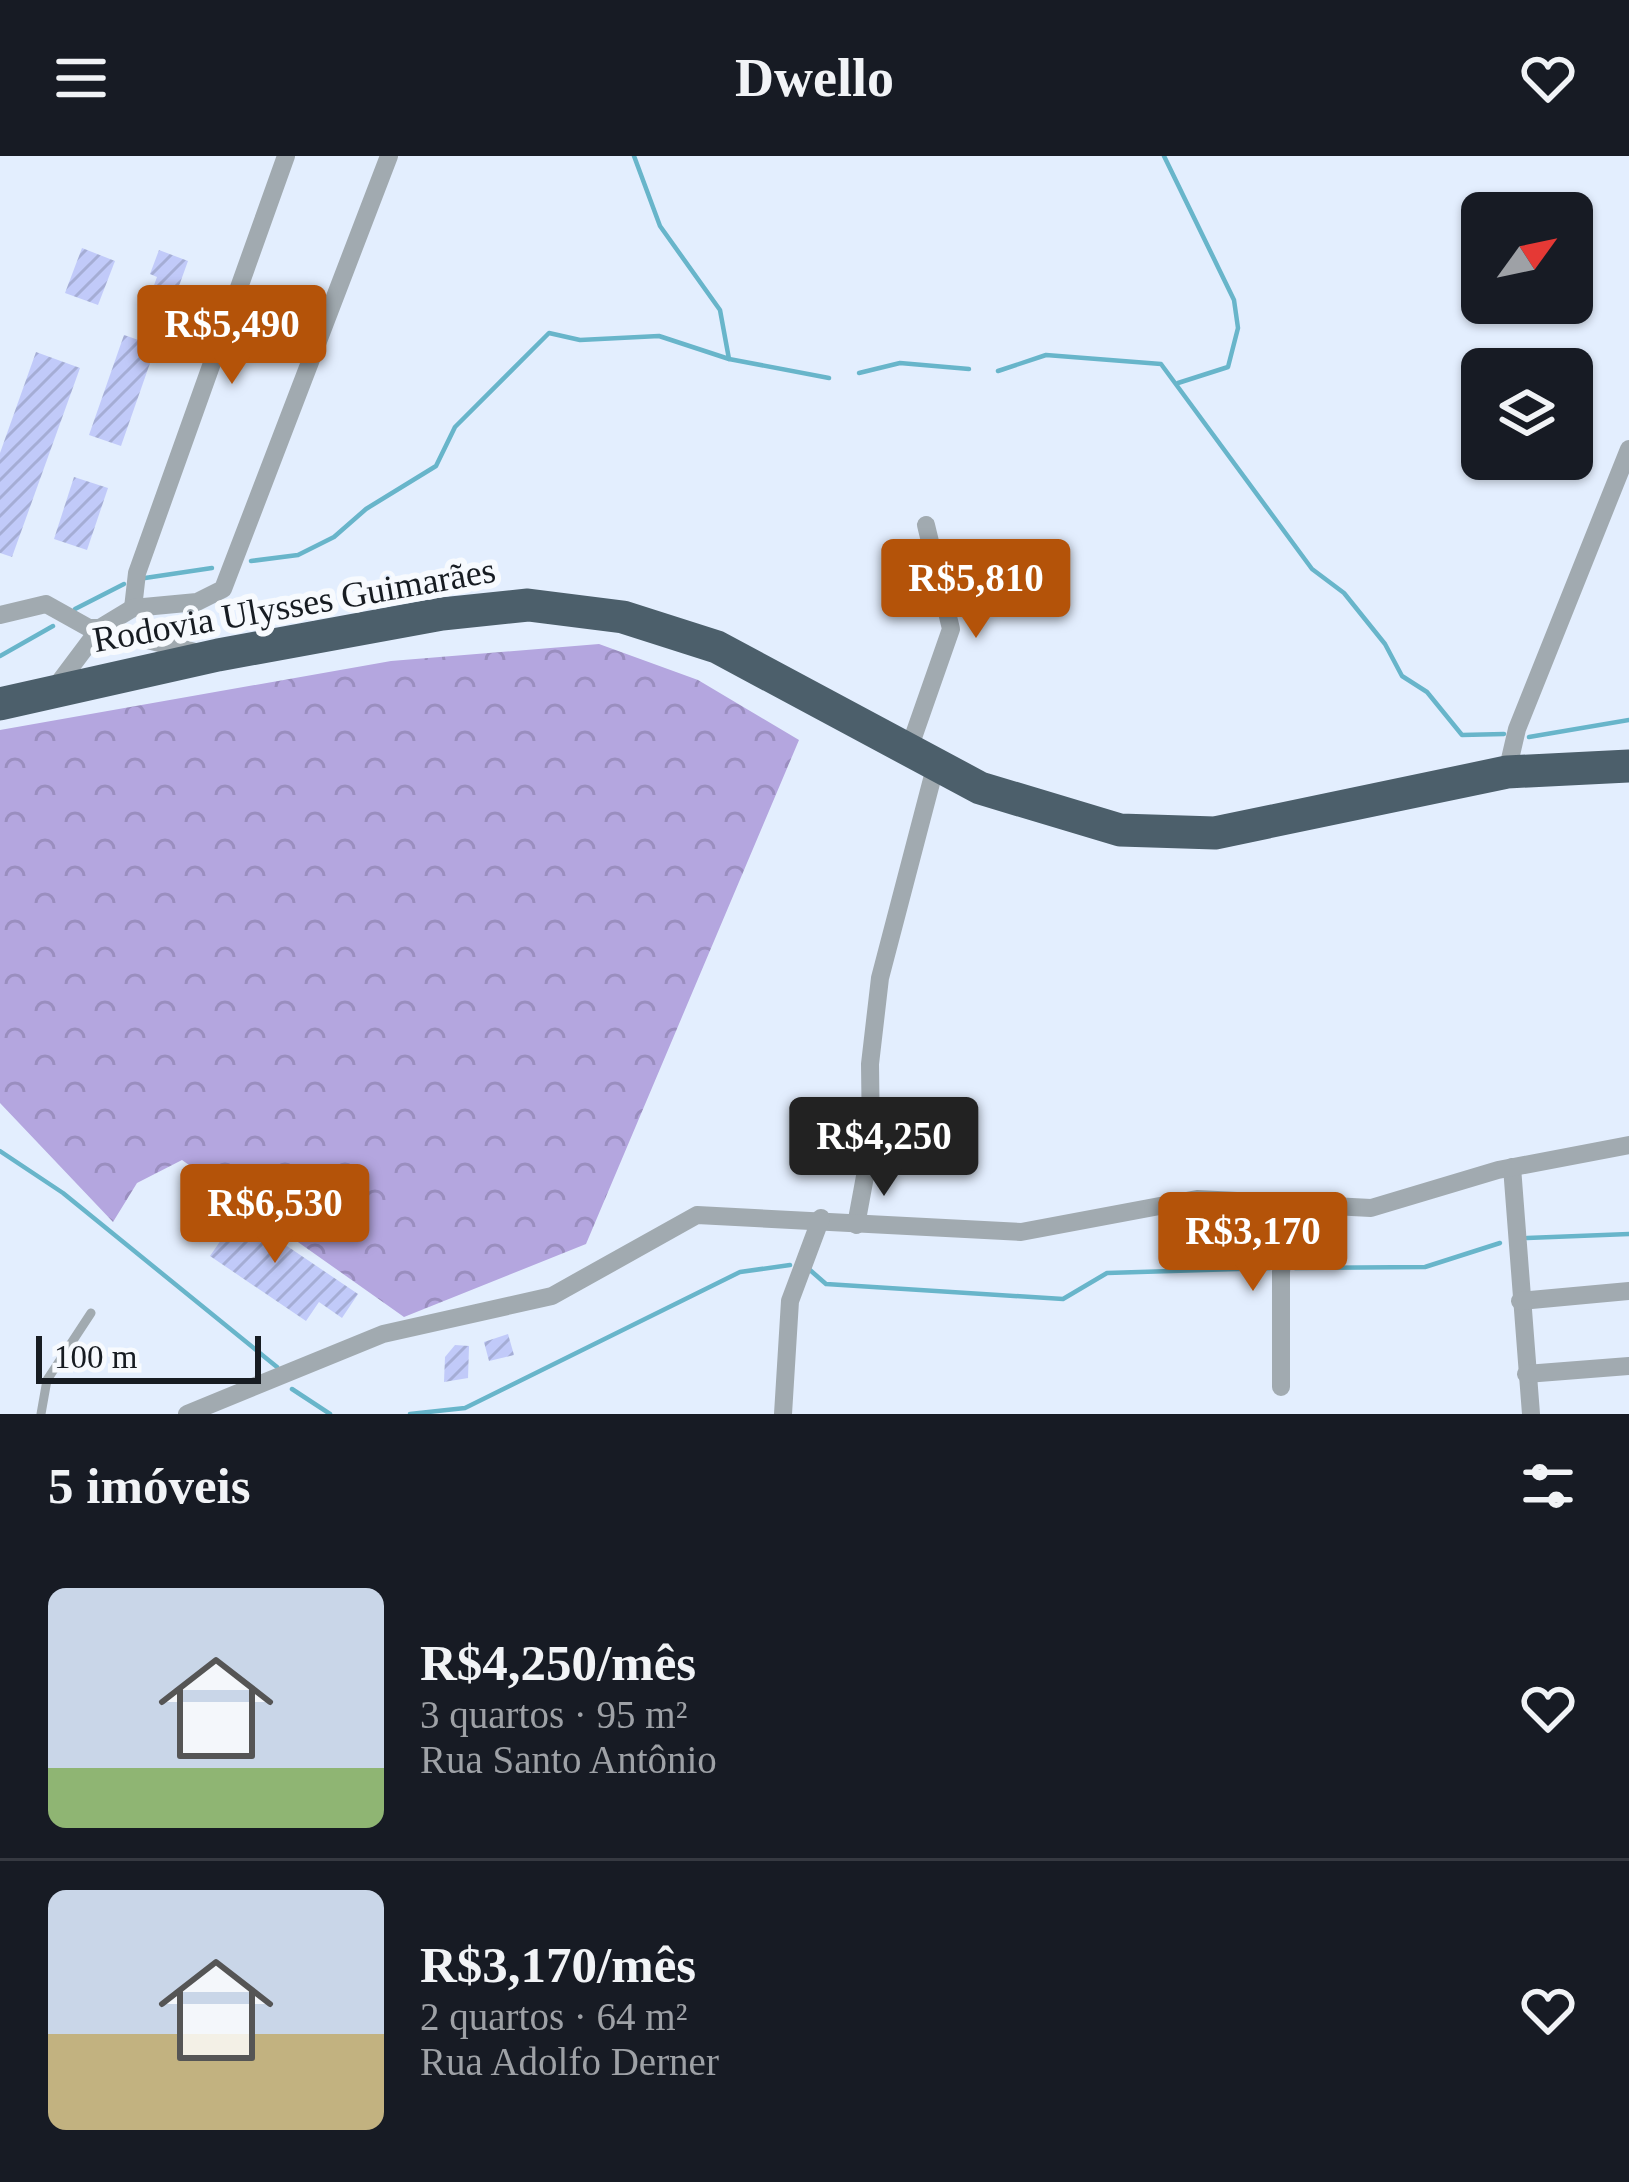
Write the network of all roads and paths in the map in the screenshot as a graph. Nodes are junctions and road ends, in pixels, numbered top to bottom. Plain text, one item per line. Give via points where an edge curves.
1 (286, 156) edge
2 (389, 156) edge
3 (1629, 449) edge
4 (926, 525) dead end
5 (133, 608) junction
6 (0, 614) edge
7 (100, 628) junction
8 (218, 655) junction
9 (55, 688) junction
10 (0, 704) edge
11 (922, 756) junction
12 (1629, 766) edge
13 (1508, 772) junction
14 (1629, 1145) edge
15 (1512, 1167) junction
16 (1288, 1204) junction
17 (821, 1218) junction
18 (856, 1225) junction
19 (1629, 1291) edge
20 (1520, 1301) junction
21 (91, 1313) dead end
22 (1629, 1366) edge
23 (1526, 1374) junction
24 (1282, 1387) dead end
25 (41, 1414) edge
26 (187, 1414) edge
27 (783, 1414) edge
28 (1531, 1414) edge

1 - 5 street via 137,573
2 - 5 street via 231,576 196,602
3 - 13 street via 1517,729
4 - 11 street via 951,629
5 - 7 street
6 - 7 street via 46,604
7 - 8 street
7 - 9 street
8 - 9 highway, Rodovia Ulysses Guimarães
8 - 11 highway, Rodovia Ulysses Guimarães via 483,608 576,608 717,646
9 - 10 highway, Rodovia Ulysses Guimarães
11 - 13 highway, Rodovia Ulysses Guimarães via 980,788 1120,830 1216,832
11 - 18 street via 880,978 871,1144
12 - 13 highway, Rodovia Ulysses Guimarães
14 - 15 street
15 - 16 street via 1371,1208
15 - 20 street
16 - 18 street via 1197,1199 1021,1232
16 - 24 street
17 - 18 street
17 - 26 street via 697,1215 566,1290 383,1334
17 - 27 street via 790,1301
19 - 20 street
20 - 23 street
21 - 25 lane via 47,1380
22 - 23 street
23 - 28 street

